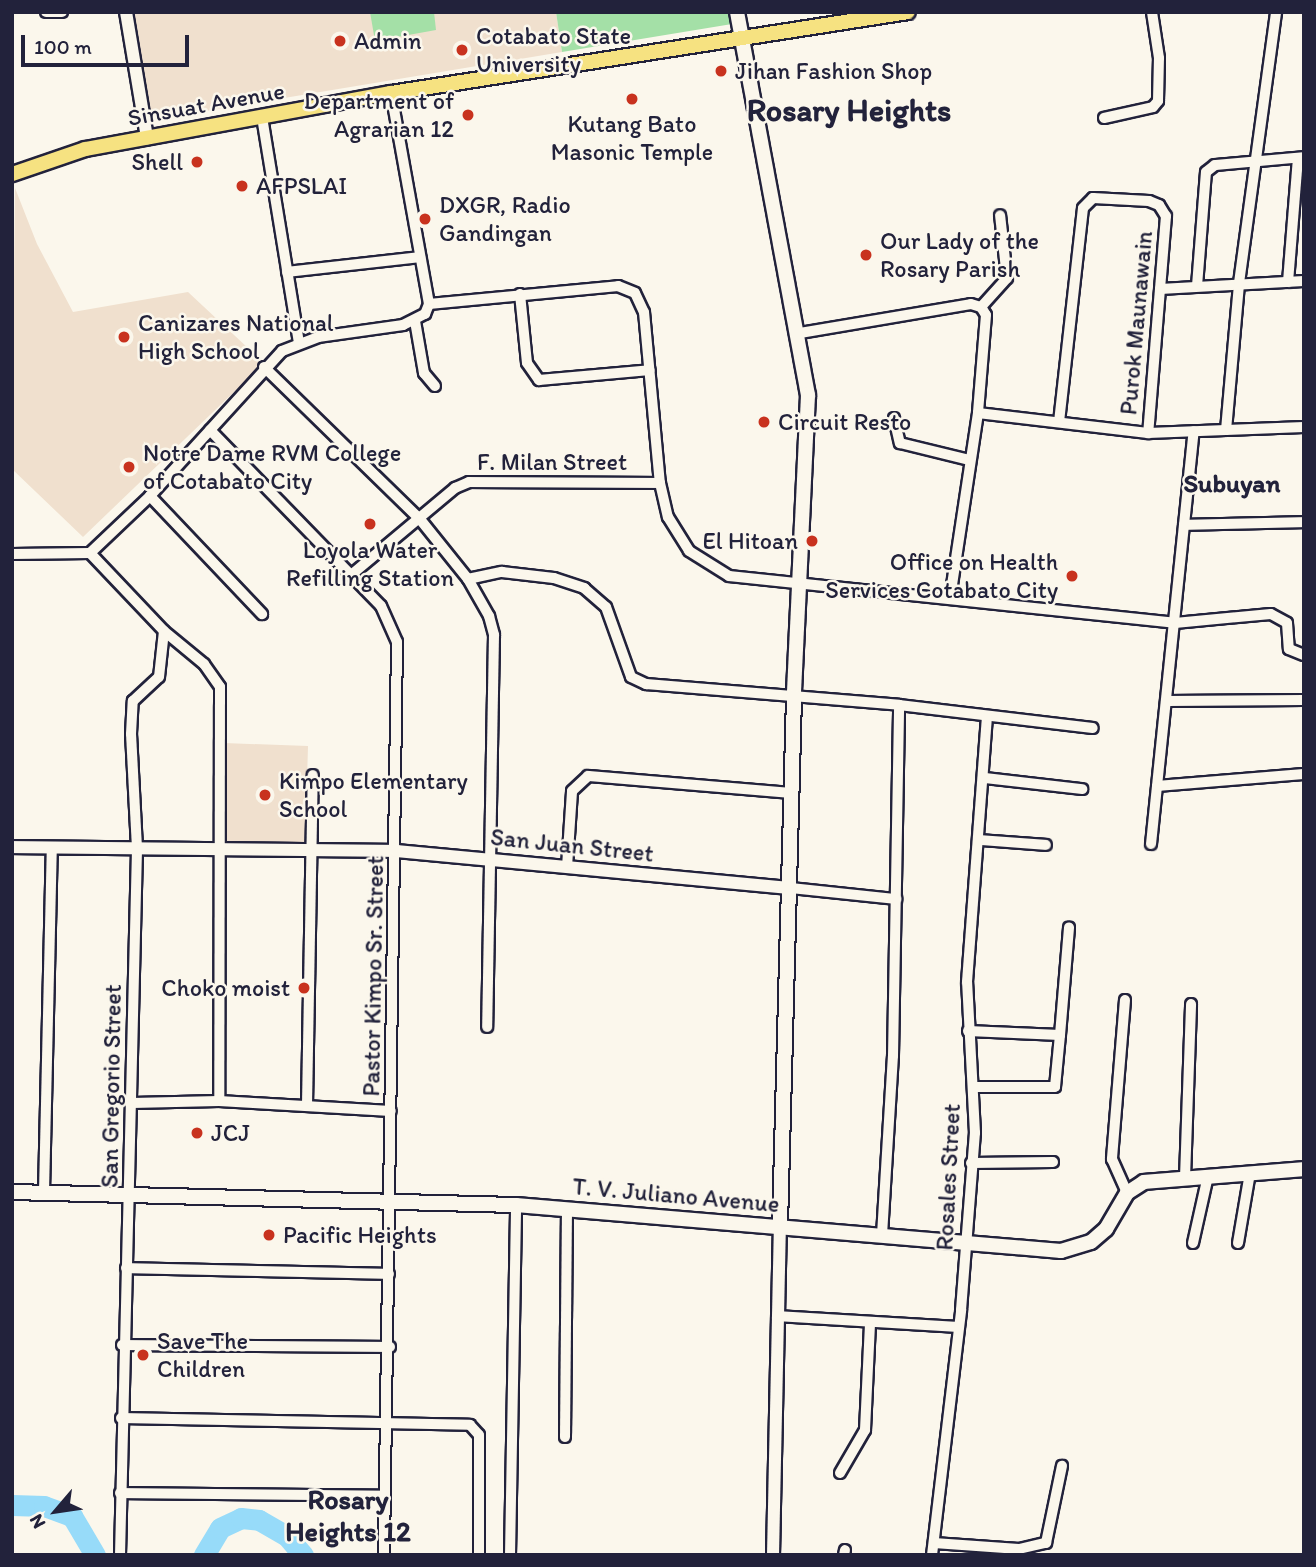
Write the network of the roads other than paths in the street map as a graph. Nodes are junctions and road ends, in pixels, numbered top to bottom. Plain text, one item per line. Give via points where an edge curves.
1 (46, 12) edge
2 (62, 12) edge
3 (126, 12) edge
4 (737, 12) edge
5 (908, 12) edge
6 (1152, 12) edge
7 (1276, 12) edge
8 (741, 38) junction
9 (391, 93) junction
10 (262, 117) junction
11 (1104, 118) dead end
12 (147, 138) junction
13 (1301, 158) edge
14 (1255, 162) junction
15 (12, 174) edge
16 (1000, 215) dead end
17 (420, 257) junction
18 (287, 272) junction
19 (1304, 281) edge
20 (1288, 282) junction
21 (1239, 283) junction
22 (1196, 286) junction
23 (1160, 289) junction
24 (520, 294) junction
25 (981, 307) junction
26 (427, 309) junction
27 (415, 321) junction
28 (800, 333) junction
29 (299, 342) junction
30 (264, 367) junction
31 (650, 370) junction
32 (435, 386) dead end
33 (978, 413) junction
34 (894, 418) dead end
35 (1059, 422) junction
36 (1304, 427) edge
37 (210, 430) junction
38 (1194, 430) junction
39 (1226, 430) junction
40 (1148, 433) junction
41 (970, 460) junction
42 (660, 483) junction
43 (150, 496) junction
44 (419, 518) junction
45 (1304, 522) edge
46 (1184, 525) junction
47 (90, 553) junction
48 (12, 554) edge
49 (351, 575) junction
50 (468, 579) junction
51 (799, 584) junction
52 (950, 599) junction
53 (262, 614) dead end
54 (1175, 623) junction
55 (164, 632) junction
56 (1304, 655) edge
57 (794, 697) junction
58 (1304, 700) edge
59 (1167, 701) junction
60 (899, 705) junction
61 (987, 717) junction
62 (1093, 728) dead end
63 (1304, 774) edge
64 (313, 775) dead end
65 (985, 778) junction
66 (1157, 786) junction
67 (1082, 789) dead end
68 (792, 793) junction
69 (980, 840) junction
70 (1151, 844) dead end
71 (1046, 845) dead end
72 (12, 847) edge
73 (52, 847) junction
74 (137, 848) junction
75 (219, 850) junction
76 (397, 850) junction
77 (312, 852) junction
78 (488, 857) junction
79 (566, 867) junction
80 (791, 888) junction
81 (895, 899) junction
82 (1069, 927) dead end
83 (1125, 1000) dead end
84 (1191, 1004) dead end
85 (487, 1027) dead end
86 (968, 1031) junction
87 (1060, 1035) junction
88 (973, 1087) junction
89 (219, 1101) junction
90 (132, 1103) junction
91 (307, 1105) junction
92 (391, 1111) junction
93 (1053, 1162) dead end
94 (971, 1163) junction
95 (1304, 1168) edge
96 (1250, 1173) junction
97 (1208, 1176) junction
98 (1185, 1178) junction
99 (12, 1192) edge
100 (44, 1192) junction
101 (1127, 1193) junction
102 (129, 1194) junction
103 (390, 1201) junction
104 (516, 1205) junction
105 (567, 1209) junction
106 (780, 1226) junction
107 (882, 1235) junction
108 (965, 1243) junction
109 (1194, 1243) dead end
110 (1238, 1243) dead end
111 (126, 1268) junction
112 (389, 1274) junction
113 (777, 1316) junction
114 (870, 1322) junction
115 (958, 1328) junction
116 (122, 1345) junction
117 (390, 1347) junction
118 (121, 1418) junction
119 (385, 1422) junction
120 (565, 1437) dead end
121 (1062, 1466) dead end
122 (840, 1473) dead end
123 (120, 1493) junction
124 (385, 1496) junction
125 (934, 1543) junction
126 (120, 1555) edge
127 (384, 1555) edge
128 (479, 1555) edge
129 (510, 1555) edge
130 (773, 1555) edge
131 (932, 1555) edge

1 - 2 street
3 - 12 street
4 - 8 main road
5 - 8 main road, Sinsuat Avenue
6 - 11 street via 1159,58 1158,101 1153,107
7 - 14 street
8 - 9 main road, Sinsuat Avenue
8 - 28 main road
9 - 10 main road, Sinsuat Avenue
9 - 17 street
10 - 12 main road, Sinsuat Avenue
10 - 18 street
12 - 15 main road, Sinsuat Avenue via 85,149
13 - 14 street
13 - 20 street
14 - 21 street
14 - 22 street via 1215,165 1206,172
16 - 25 street via 1007,278
17 - 18 street
17 - 26 street
18 - 29 street
19 - 20 street
20 - 21 street
21 - 22 street
21 - 39 street
22 - 23 street
23 - 35 street, Purok Maunawain via 1166,216 1159,205 1093,198 1083,208
23 - 40 street, Purok Maunawain
24 - 26 street
24 - 31 street via 618,286 635,293 644,312
24 - 31 street via 527,363 533,376 544,380
25 - 28 street via 954,306
25 - 33 street via 988,327
26 - 27 street
27 - 29 street
27 - 32 street via 424,373
28 - 51 main road via 808,395
29 - 30 street
30 - 37 street
30 - 44 street
31 - 42 street
33 - 35 street
33 - 41 street
34 - 41 street via 900,443
35 - 40 street
36 - 39 street
37 - 43 street
37 - 49 street, Pastor Kimpo Sr. Street
38 - 39 street
38 - 40 street
38 - 46 street
41 - 52 street
42 - 44 street, F. Milan Street via 480,480 456,488
42 - 51 street via 677,536 712,568 748,581
43 - 47 street
43 - 53 street
44 - 49 street, F. Milan Street
44 - 50 street
45 - 46 street
46 - 54 street
47 - 48 street
47 - 55 street
49 - 76 street, Pastor Kimpo Sr. Street via 381,606 397,642
50 - 57 street via 502,572 554,578 584,588 606,607 631,677 646,684
50 - 78 street via 482,600 494,635
51 - 52 street
51 - 57 main road
52 - 54 street
54 - 56 street via 1277,615 1287,623 1289,649
54 - 59 street
55 - 74 street, San Gregorio Street via 159,677 136,697 132,708
55 - 75 street via 204,664 220,687
57 - 60 street
57 - 68 main road
58 - 59 street
59 - 66 street
60 - 61 street
60 - 81 street
61 - 62 street
61 - 65 street, Rosales Street
63 - 66 street
64 - 77 street
65 - 67 street
65 - 69 street, Rosales Street
66 - 70 street
68 - 79 street via 588,776 572,791
68 - 80 main road
69 - 71 street
69 - 86 street, Rosales Street via 967,982
72 - 73 street, San Juan Street
73 - 74 street, San Juan Street
73 - 100 street
74 - 75 street, San Juan Street
74 - 90 street, San Gregorio Street
75 - 77 street, San Juan Street
75 - 89 street
76 - 77 street, San Juan Street
76 - 78 street, San Juan Street
76 - 92 street, Pastor Kimpo Sr. Street
77 - 91 street
78 - 79 street, San Juan Street
78 - 85 street
79 - 80 street, San Juan Street
80 - 81 street
80 - 106 main road
81 - 107 street via 893,1056
82 - 87 street
83 - 101 street via 1112,1159
84 - 98 street
86 - 87 street
86 - 88 street, Rosales Street
87 - 88 street via 1055,1087
88 - 94 street, Rosales Street
89 - 90 street
89 - 91 street
90 - 102 street, San Gregorio Street
91 - 92 street
92 - 103 street, Pastor Kimpo Sr. Street
93 - 94 street
94 - 108 street, Rosales Street
95 - 96 main road
96 - 97 main road
96 - 110 street
97 - 98 main road
97 - 109 street
98 - 101 main road via 1144,1182
99 - 100 main road, T. V. Juliano Avenue
100 - 102 main road, T. V. Juliano Avenue
101 - 108 main road, T. V. Juliano Avenue via 1106,1229 1073,1250
102 - 103 main road, T. V. Juliano Avenue
102 - 111 street, San Gregorio Street
103 - 104 main road, T. V. Juliano Avenue
103 - 112 street, Pastor Kimpo Sr. Street
104 - 105 main road, T. V. Juliano Avenue
104 - 129 street
105 - 106 main road, T. V. Juliano Avenue
105 - 120 street
106 - 107 main road, T. V. Juliano Avenue
106 - 113 street
107 - 108 main road, T. V. Juliano Avenue
108 - 115 street, Rosales Street
111 - 112 street
111 - 116 street, San Gregorio Street
112 - 117 street, Pastor Kimpo Sr. Street
113 - 114 street
113 - 130 street
114 - 115 street
114 - 122 street via 865,1430
115 - 125 street, Rosales Street
116 - 117 street
116 - 118 street, San Gregorio Street
117 - 119 street, Pastor Kimpo Sr. Street
118 - 119 street
118 - 123 street, San Gregorio Street
119 - 124 street, Pastor Kimpo Sr. Street
119 - 128 street via 464,1423 475,1429 479,1435
121 - 125 street via 1046,1543 1019,1549
123 - 124 street
123 - 126 street, San Gregorio Street
124 - 127 street, Pastor Kimpo Sr. Street
125 - 131 street, Rosales Street

